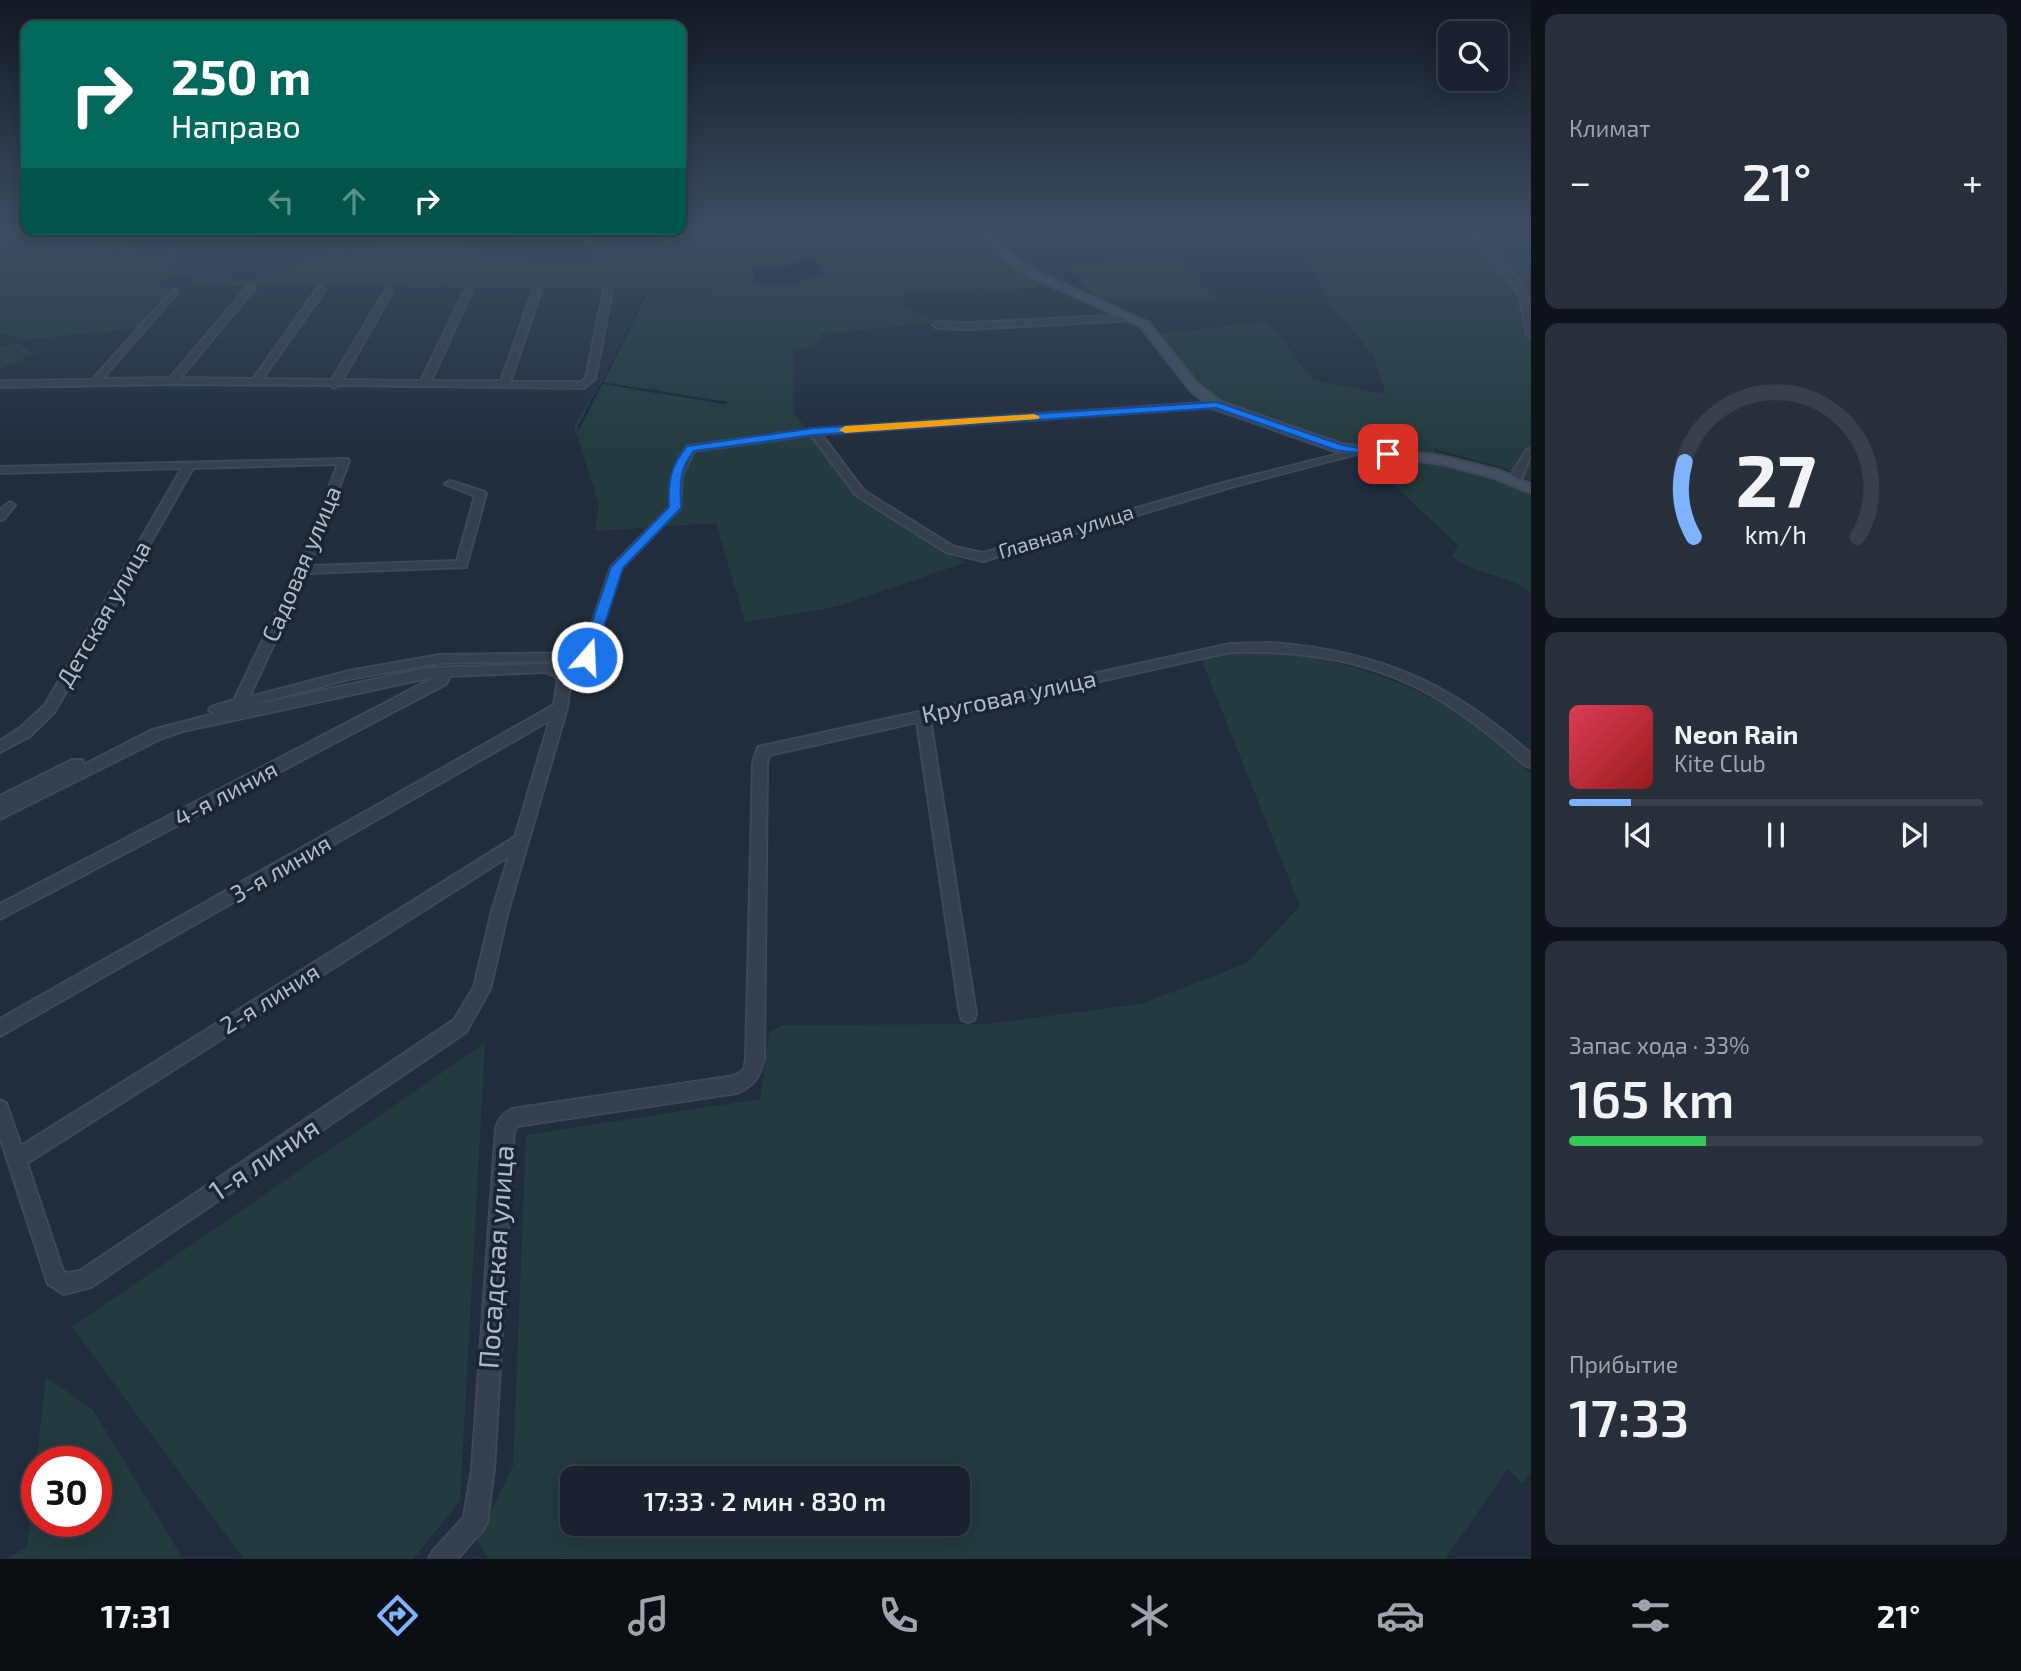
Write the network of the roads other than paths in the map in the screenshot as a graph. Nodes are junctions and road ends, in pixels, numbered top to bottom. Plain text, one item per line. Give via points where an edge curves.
1 (163, 304) edge
2 (238, 304) edge
3 (311, 304) edge
4 (381, 304) edge
5 (462, 304) edge
6 (533, 304) edge
7 (605, 304) edge
8 (1100, 304) edge
9 (1524, 304) edge
10 (1130, 318) junction
11 (937, 325) dead end
12 (1531, 335) edge
13 (96, 381) junction
14 (173, 381) junction
15 (256, 382) junction
16 (0, 384) edge
17 (334, 384) junction
18 (424, 385) junction
19 (504, 385) junction
20 (1217, 405) junction
21 (814, 432) junction
22 (1359, 452) junction
23 (1531, 452) edge
24 (190, 464) junction
25 (0, 470) edge
26 (1516, 482) junction
27 (450, 484) dead end
28 (1531, 489) edge
29 (10, 505) dead end
30 (0, 517) edge
31 (303, 570) junction
32 (447, 670) junction
33 (240, 702) junction
34 (560, 708) junction
35 (923, 716) junction
36 (0, 747) edge
37 (1531, 762) edge
38 (0, 802) edge
39 (0, 813) edge
40 (523, 839) junction
41 (0, 912) edge
42 (968, 1014) dead end
43 (0, 1028) edge
44 (755, 1059) joint
45 (0, 1109) edge
46 (17, 1159) junction
47 (441, 1559) edge

1 - 13 street
2 - 14 street
3 - 15 street
4 - 17 street
5 - 18 street
6 - 19 street
7 - 19 street via 587,384
8 - 10 street
9 - 12 street
10 - 11 street
10 - 20 street via 1143,324 1195,388
13 - 14 street
13 - 16 street
14 - 15 street
15 - 17 street
17 - 18 street
18 - 19 street
20 - 21 street
20 - 22 street
21 - 22 street, Главная улица via 860,493 950,550 983,556
21 - 33 street via 691,448 680,461 674,480 675,508 617,567 587,657 439,659
22 - 26 street via 1442,460
23 - 26 street
24 - 25 street, Садовая улица
24 - 31 street, Садовая улица via 344,461
24 - 36 street, Детская улица via 50,708 25,732
26 - 28 street
27 - 31 street via 481,494 462,564
29 - 30 street
31 - 33 street, Садовая улица
32 - 34 street via 559,671 565,676
32 - 39 street via 182,726 157,734
32 - 41 street, 4-я линия via 441,681
33 - 38 street via 150,728
34 - 40 street
34 - 43 street, 3-я линия
35 - 37 street, Круговая улица via 1230,648 1268,645 1340,654 1411,677 1492,725
35 - 42 street
35 - 44 street, Круговая улица via 763,751
40 - 46 street, 2-я линия
40 - 46 street, 1-я линия via 482,989 460,1026 84,1280 64,1284 55,1277
44 - 47 street, Посадская улица via 751,1075 737,1084 512,1118 505,1128 483,1468 475,1522
45 - 46 street

